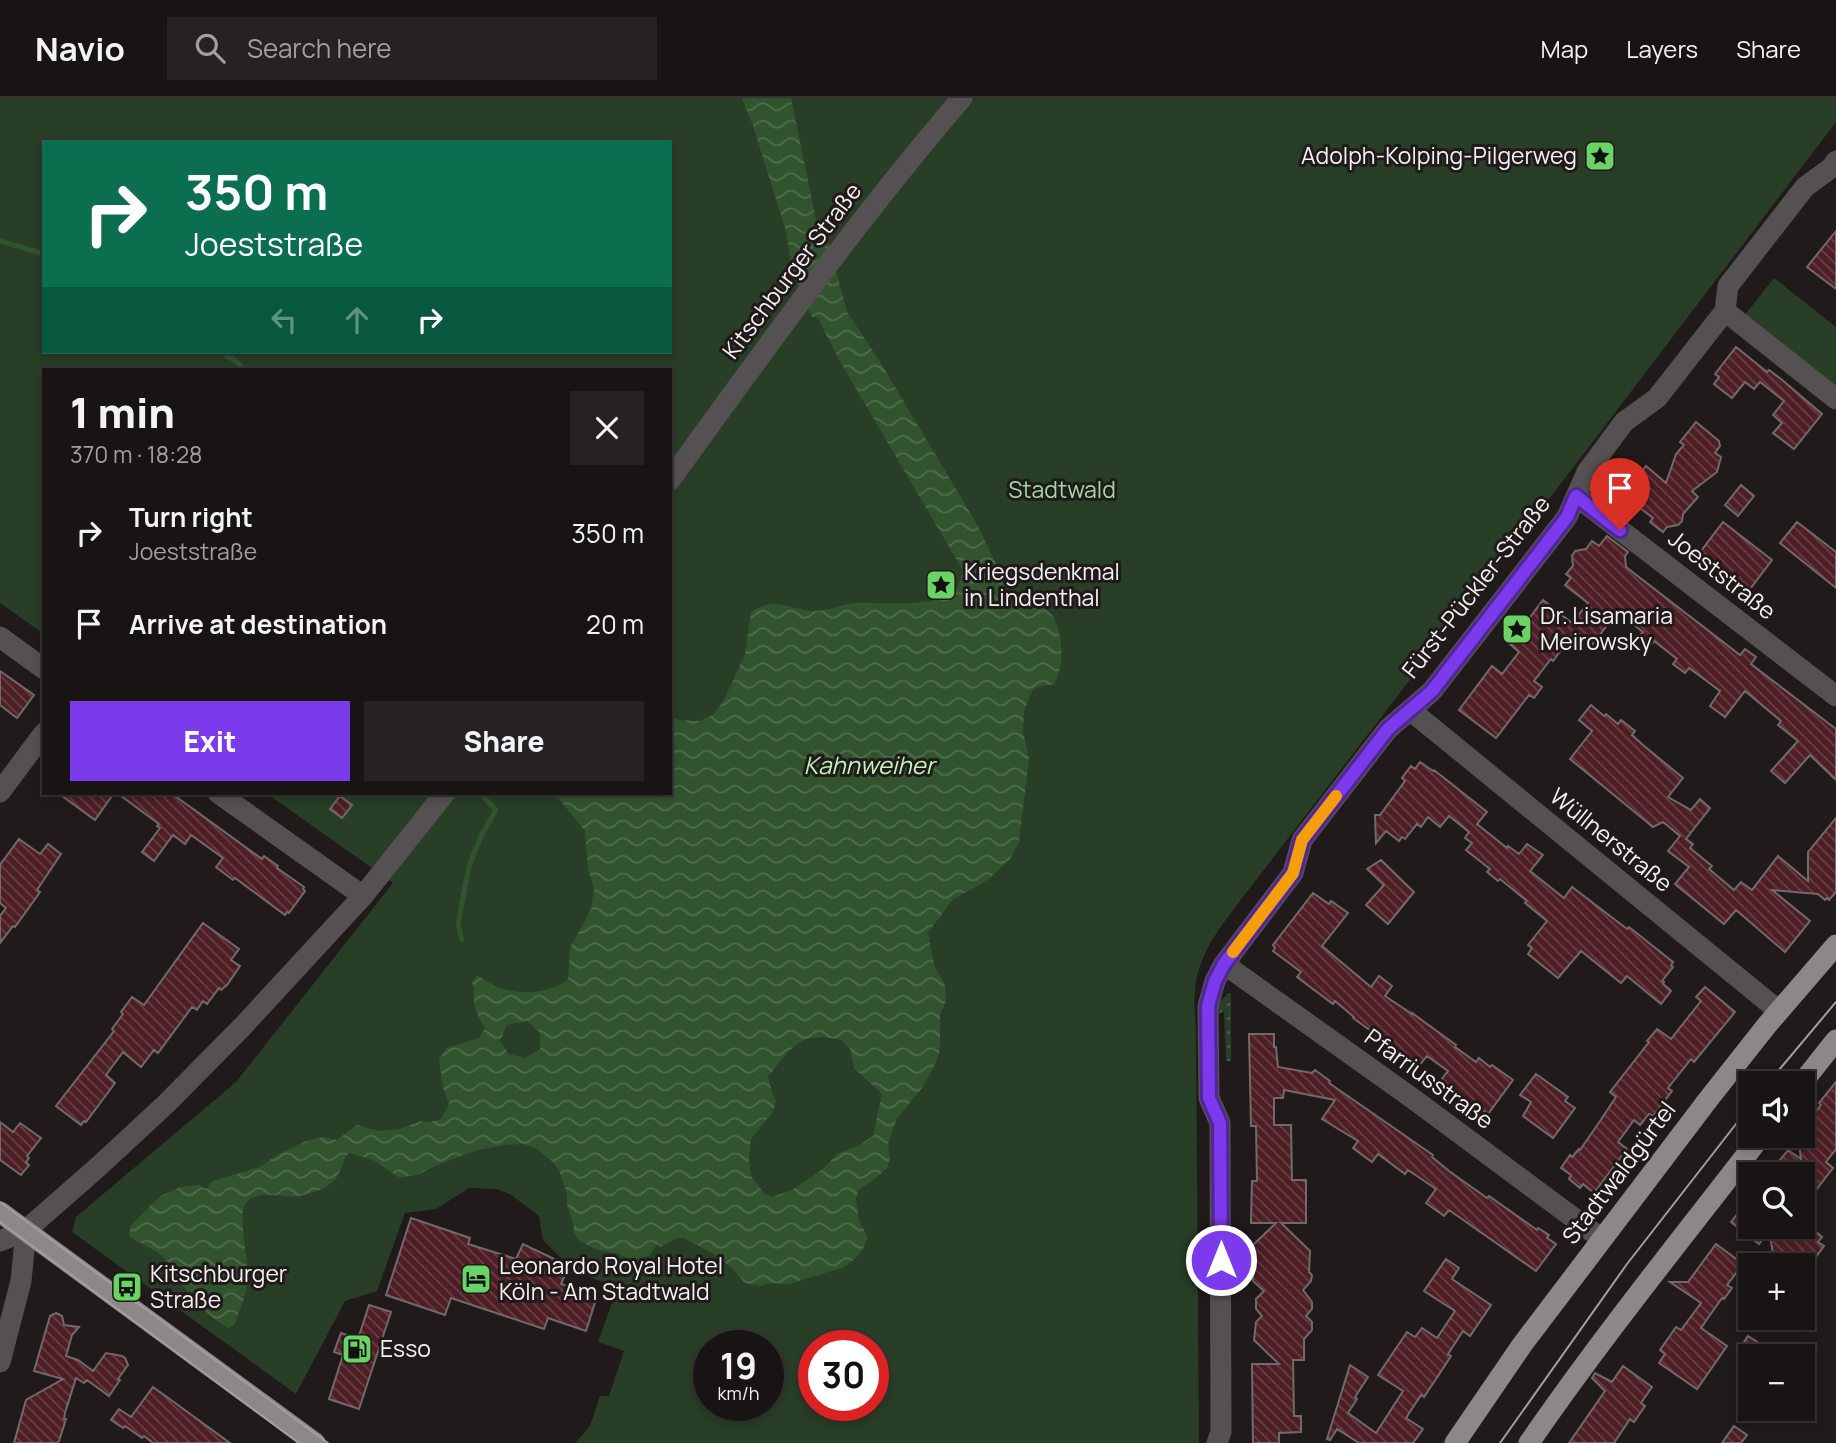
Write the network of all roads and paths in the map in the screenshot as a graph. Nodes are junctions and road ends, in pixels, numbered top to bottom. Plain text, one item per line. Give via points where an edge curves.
1 (961, 98) edge
2 (1836, 161) edge
3 (1725, 311) junction
4 (1836, 399) edge
5 (672, 477) edge
6 (1576, 496) junction
7 (0, 638) edge
8 (42, 668) edge
9 (1836, 696) edge
10 (1410, 710) junction
11 (42, 736) edge
12 (0, 792) edge
13 (221, 795) edge
14 (443, 795) edge
15 (363, 896) junction
16 (1836, 945) edge
17 (1224, 964) junction
18 (1779, 1011) junction
19 (1835, 1044) edge
20 (1812, 1071) edge
21 (1752, 1148) edge
22 (0, 1212) edge
23 (26, 1230) junction
24 (1602, 1239) junction
25 (0, 1241) edge
26 (0, 1362) edge
27 (315, 1443) edge
28 (1217, 1443) edge
29 (1455, 1443) edge
30 (1529, 1443) edge

1 - 5 street, Kitschburger Straße via 846,241
2 - 3 street, Fürst-Pückler-Straße via 1805,187 1728,286
3 - 4 street
3 - 6 street, Fürst-Pückler-Straße via 1657,398 1624,422 1587,472
6 - 9 street, Joeststraße
6 - 10 street, Fürst-Pückler-Straße via 1567,517 1432,691
7 - 8 street
10 - 17 street, Fürst-Pückler-Straße via 1388,729 1302,840 1293,873
10 - 18 street, Wüllnerstraße
11 - 12 street
13 - 15 street
14 - 15 street
15 - 23 street via 186,1084
16 - 18 main road, Stadtwaldgürtel
17 - 24 street, Pfarriusstraße
17 - 28 street, Fürst-Pückler-Straße via 1208,1006 1209,1098 1220,1123 1221,1432
18 - 24 main road, Stadtwaldgürtel
19 - 20 main road
21 - 30 main road
22 - 23 main road
23 - 25 street
23 - 26 street via 21,1281
23 - 27 main road
24 - 29 main road, Stadtwaldgürtel

